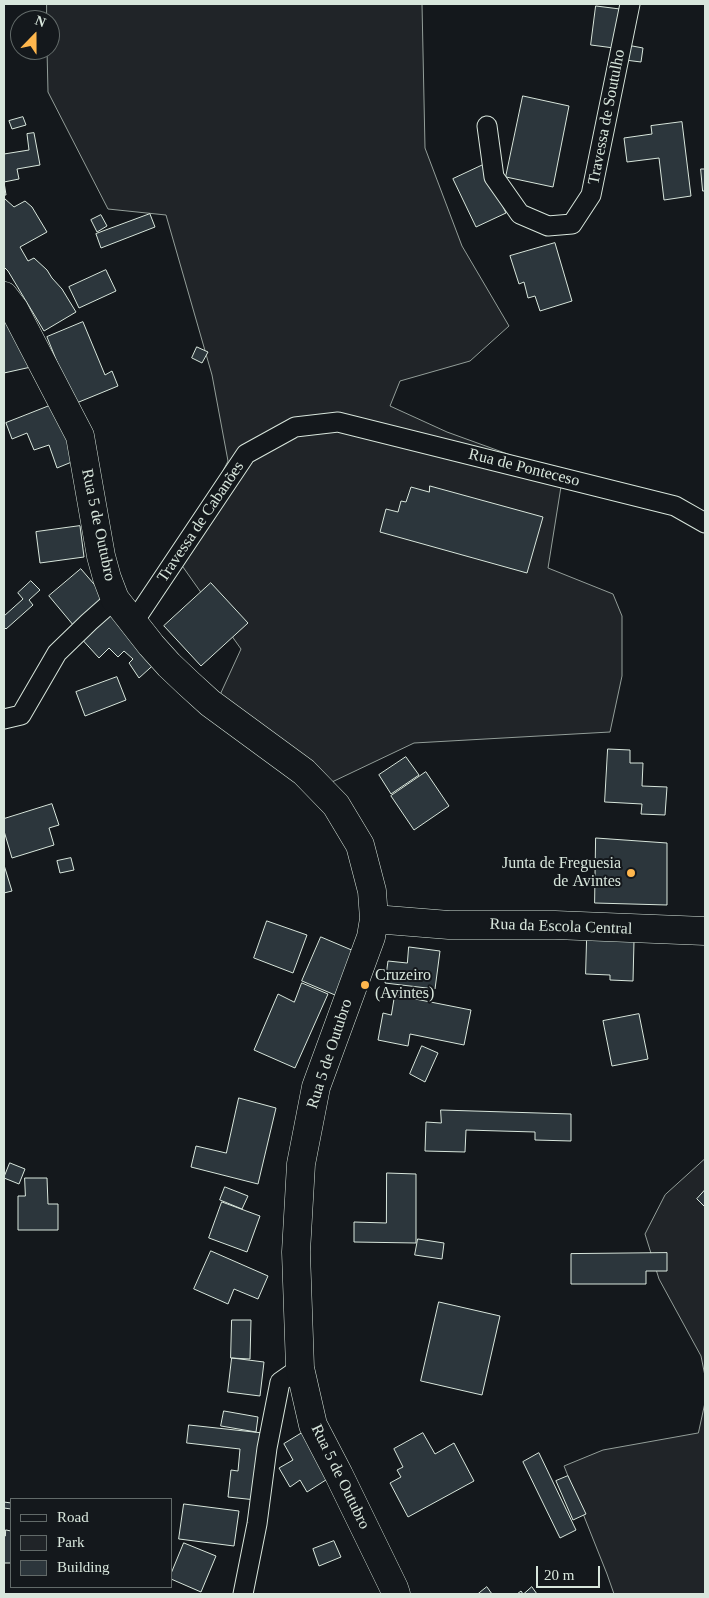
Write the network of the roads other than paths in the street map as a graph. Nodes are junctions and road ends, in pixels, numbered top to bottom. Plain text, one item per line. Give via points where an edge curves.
1 (630, 4) edge
2 (487, 126) dead end
3 (4, 296) edge
4 (338, 422) joint
5 (705, 523) edge
6 (115, 599) junction
7 (133, 623) junction
8 (4, 719) edge
9 (372, 891) junction
10 (374, 919) junction
11 (418, 923) junction
12 (705, 931) edge
13 (300, 1368) junction
14 (243, 1594) edge
15 (396, 1594) edge

1 - 2 street, Travessa de Soutulho via 591,195 572,224 548,226 520,214 494,177
3 - 6 street, Rua 5 de Outubro via 14,309 80,436 100,556
4 - 5 street, Rua de Ponteceso via 675,506
4 - 7 street, Travessa de Cabanões via 295,427 246,454
6 - 7 street, Rua 5 de Outubro
6 - 8 street via 57,653 20,715
7 - 9 street, Rua 5 de Outubro via 169,665 210,703 304,772 336,804 360,845
9 - 10 street, Rua 5 de Outubro
9 - 11 street
10 - 11 street, Rua da Escola Central
10 - 13 street, Rua 5 de Outubro via 371,937 316,1087 301,1164 296,1252
11 - 12 street, Rua da Escola Central
13 - 14 street via 280,1382
13 - 15 street, Rua 5 de Outubro via 313,1425

